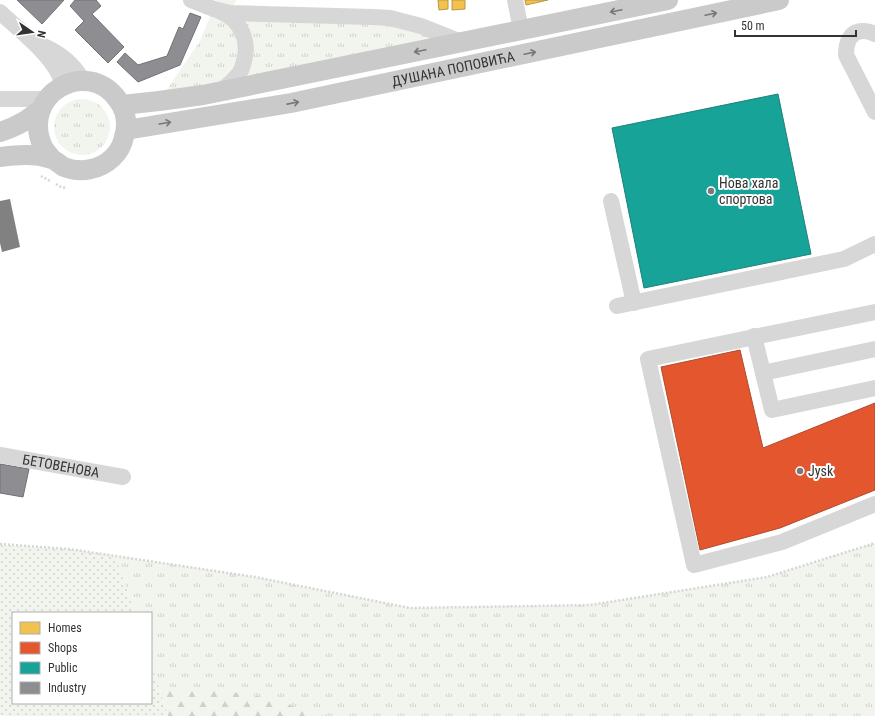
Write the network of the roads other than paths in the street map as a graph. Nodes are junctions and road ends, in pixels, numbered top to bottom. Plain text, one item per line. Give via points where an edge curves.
1 (191, 0) edge
2 (515, 0) edge
3 (668, 0) edge
4 (779, 0) edge
5 (214, 9) junction
6 (0, 12) edge
7 (521, 30) junction
8 (875, 34) edge
9 (32, 42) junction
10 (461, 42) junction
11 (83, 81) junction
12 (63, 85) junction
13 (219, 92) junction
14 (0, 99) edge
15 (43, 104) junction
16 (122, 105) junction
17 (875, 112) edge
18 (126, 130) junction
19 (0, 132) edge
20 (0, 157) edge
21 (52, 159) junction
22 (611, 201) dead end
23 (875, 244) edge
24 (634, 303) junction
25 (617, 306) dead end
26 (875, 312) edge
27 (754, 336) junction
28 (875, 349) edge
29 (763, 373) junction
30 (875, 388) edge
31 (0, 455) edge
32 (123, 477) dead end
33 (875, 504) edge

1 - 5 street
2 - 7 street
3 -> 7 main road, ДУШАНА ПОПОВИЋА
18 -> 4 main road, ДУШАНА ПОПОВИЋА via 291,103
5 - 10 street via 230,13 390,18 421,26
5 - 13 street via 227,15 238,25 245,36 246,47 241,71
6 - 9 street
7 - 10 main road, ДУШАНА ПОПОВИЋА
8 - 17 street via 859,31 848,40 846,48 846,55
9 - 11 street via 60,55
9 - 12 street via 50,61
10 -> 13 main road, ДУШАНА ПОПОВИЋА
11 - 12 main road
11 - 16 main road via 106,88
12 - 15 main road
13 - 16 main road, ДУШАНА ПОПОВИЋА
14 - 15 street
15 - 19 main road via 24,122
15 - 21 main road via 38,122 39,136 43,148
16 - 18 main road via 126,117
18 - 21 main road via 123,143 116,155 105,164 91,170 77,170
20 - 21 main road via 26,155
22 - 24 street
23 - 24 street via 844,259
24 - 25 street
26 - 27 street
27 - 29 street
27 - 33 street via 648,359 694,565 782,542
28 - 29 street
29 - 30 street via 772,410
31 - 32 street, БЕТОВЕНОВА

